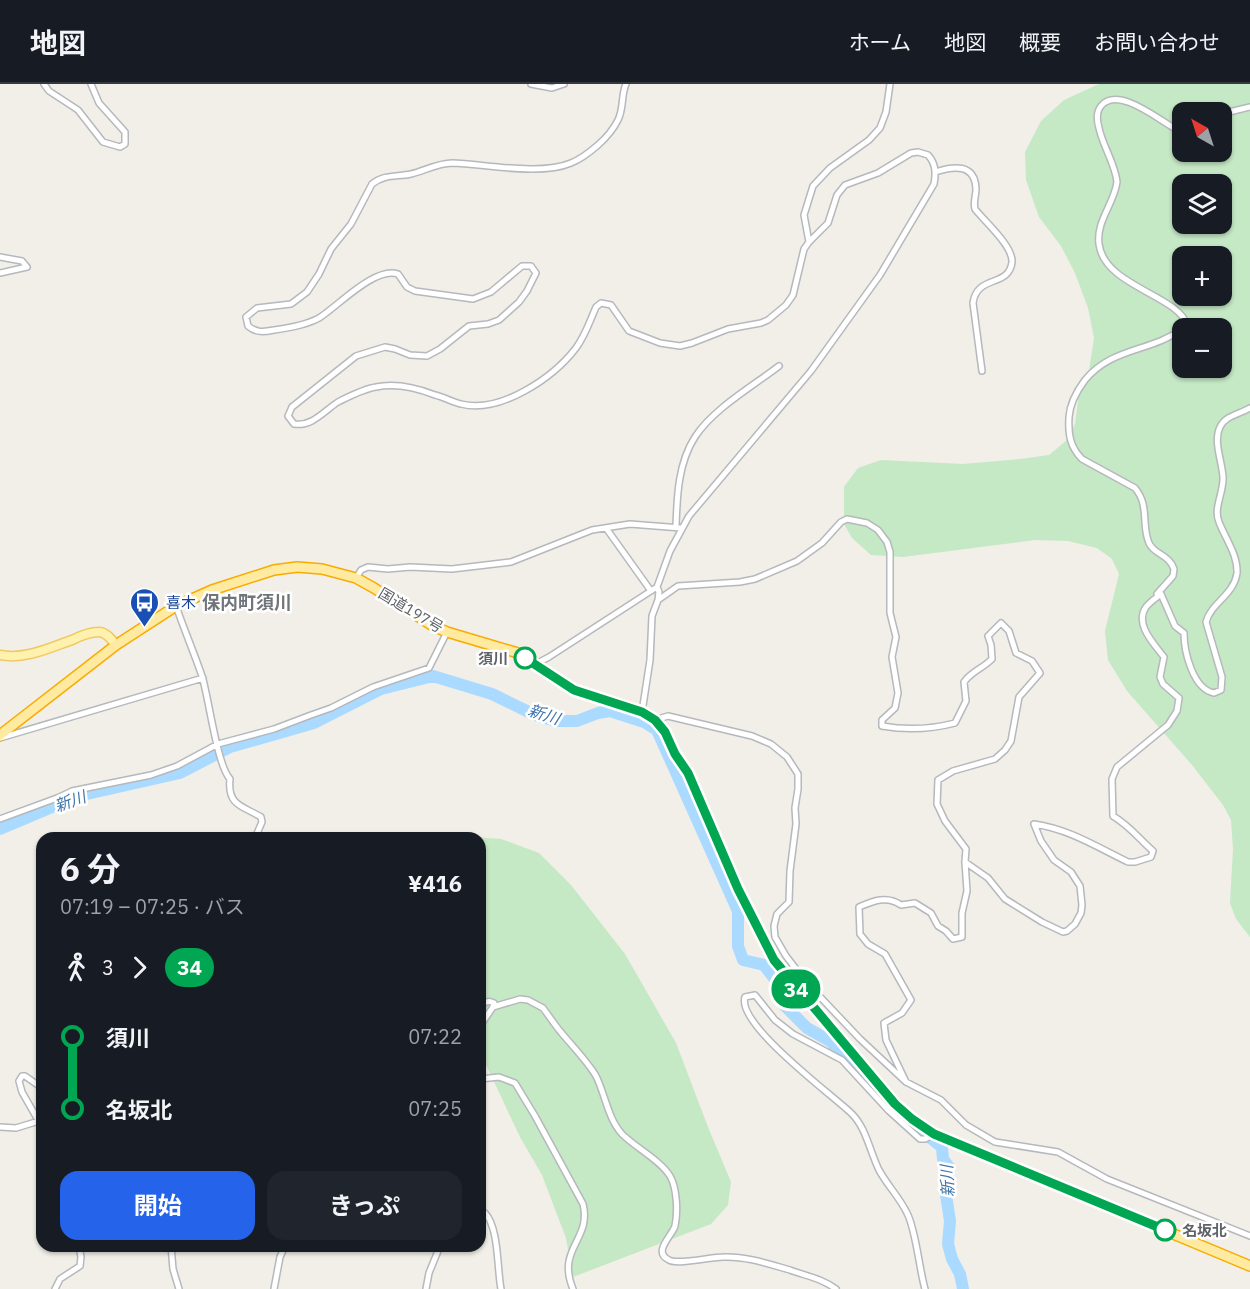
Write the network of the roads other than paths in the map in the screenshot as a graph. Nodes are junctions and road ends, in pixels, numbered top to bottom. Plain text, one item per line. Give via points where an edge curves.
1 (44, 84) edge
2 (91, 84) edge
3 (531, 84) edge
4 (564, 84) edge
5 (626, 84) edge
6 (890, 84) edge
7 (1250, 107) edge
8 (1232, 111) edge
9 (1172, 127) edge
10 (935, 172) junction
11 (809, 242) junction
12 (0, 257) edge
13 (0, 273) edge
14 (1183, 318) edge
15 (1172, 334) edge
16 (779, 366) dead end
17 (982, 371) dead end
18 (1250, 408) edge
19 (679, 527) junction
20 (606, 528) junction
21 (356, 578) junction
22 (657, 587) junction
23 (651, 591) junction
24 (1161, 594) junction
25 (658, 600) junction
26 (176, 606) junction
27 (447, 632) junction
28 (116, 645) junction
29 (0, 655) edge
30 (534, 665) junction
31 (203, 678) junction
32 (642, 712) junction
33 (655, 720) junction
34 (0, 736) edge
35 (218, 744) junction
36 (0, 819) edge
37 (258, 832) edge
38 (965, 862) junction
39 (486, 1002) edge
40 (494, 1007) junction
41 (486, 1018) edge
42 (850, 1051) junction
43 (842, 1060) junction
44 (486, 1078) edge
45 (906, 1082) junction
46 (36, 1084) edge
47 (36, 1116) edge
48 (36, 1125) edge
49 (0, 1127) edge
50 (934, 1134) junction
51 (486, 1215) edge
52 (1250, 1236) edge
53 (81, 1252) edge
54 (172, 1252) edge
55 (282, 1252) edge
56 (438, 1252) edge
57 (1250, 1266) edge
58 (55, 1289) edge
59 (179, 1289) edge
60 (274, 1289) edge
61 (426, 1289) edge
62 (501, 1289) edge
63 (573, 1289) edge
64 (836, 1289) edge
65 (925, 1289) edge

1 - 2 street via 78,110 103,142 120,147 125,144 125,132 99,104
3 - 4 street via 552,88
5 - 11 street via 621,114 614,127 573,163 534,168 449,163 407,175 382,177 372,184 307,292 291,304 253,310 246,317 248,326 265,332 315,320 360,286 390,273 398,274 415,291 473,299 491,292 522,266 534,268 534,279 519,302 499,320 469,326 433,354 410,356 385,347 351,358 292,407 290,420 294,424 307,423 357,393 386,386 419,390 473,407 504,401 543,378 568,357 601,303 611,305 629,331 660,343 686,345 728,329 761,323 794,296 801,256
6 - 11 street via 880,128 813,186 804,215
7 - 8 street
9 - 14 street via 1120,100 1102,104 1097,114 1098,128 1117,182 1104,216 1099,244 1110,265 1128,282
10 - 11 street via 932,159 918,152 878,173 850,182 837,195 828,223
10 - 17 street via 950,167 968,171 975,183 975,209 1002,240 1012,259 1003,278 981,285 974,296
10 - 19 street via 934,184 880,275 811,371
12 - 13 street via 22,261 27,267
15 - 24 street via 1114,357 1091,373 1080,387 1069,419 1069,440 1076,453 1140,494 1147,540 1167,557 1174,569 1173,576 1157,594
16 - 19 street via 704,424 695,437 679,481
18 - 24 street via 1221,424 1217,439 1223,488 1217,514 1231,545 1237,573 1233,586 1206,622 1222,677 1223,685 1218,692 1209,692 1198,682 1184,650 1184,633 1175,626
19 - 20 street via 630,524
19 - 22 street
20 - 21 street via 511,562 452,569 368,567
20 - 23 street
21 - 26 highway, 国道197号 via 322,569 274,570
21 - 27 highway, 国道197号
22 - 23 street
22 - 25 street
23 - 30 street
24 - 38 street via 1145,608 1142,622 1164,657 1160,677 1179,698 1177,711 1168,726 1117,767 1112,779 1113,816 1153,850 1152,857 1128,862 1055,827 1034,824 1054,860 1071,872 1080,886 1081,914 1063,932 1005,898 988,878
25 - 32 street via 652,616
25 - 38 street via 678,586 755,579 797,561 847,519 867,523 878,530 890,552 890,613 896,637 892,657 898,693 895,708 882,720 882,726 898,728 955,723 966,701 964,682 992,659 988,636 1001,623 1009,631 1016,653 1032,661 1040,673 1019,697 1011,741 1005,750 995,759 953,771 938,780 937,804 966,849
26 - 28 highway, 国道197号
26 - 31 street
27 - 30 highway, 国道197号 via 518,653
27 - 35 street via 429,668 381,684 331,708
28 - 29 main road via 101,632 23,656
28 - 34 highway, 国道197号
30 - 32 highway, 国道197号 via 574,690
31 - 34 street
31 - 35 street
32 - 33 highway, 国道197号
33 - 42 highway, 国道197号 via 688,773 738,889 774,960
33 - 45 street via 668,716 752,735 787,757 798,774 796,824 789,902 777,914 775,938 806,982
35 - 36 street via 152,775 72,791
35 - 37 street via 233,799 261,817
38 - 45 street via 967,891 962,937 954,939 938,926 931,913 915,903 901,905 893,900 876,900 859,907 860,934 885,954 911,1000 902,1013 884,1023 886,1040
39 - 40 street via 491,1001
40 - 41 street
40 - 64 street via 520,999 543,1008 596,1076 615,1124 670,1176 676,1215 675,1226 662,1248 666,1259 673,1262 741,1257 780,1265
42 - 43 street
42 - 50 highway, 国道197号 via 895,1104
43 - 50 street via 920,1139
43 - 65 street via 793,1034 775,1020 755,995 745,997 746,1013 759,1029 855,1117 879,1171 908,1213
44 - 63 street via 499,1077 515,1083 583,1204 582,1228 567,1264
45 - 52 street via 941,1100 966,1125 995,1142 1058,1152 1107,1179
46 - 47 street via 25,1076 19,1081
48 - 49 street
50 - 57 highway, 国道197号
51 - 62 street via 492,1227
53 - 58 street via 80,1266 60,1280
54 - 59 street
55 - 60 street
56 - 61 street

